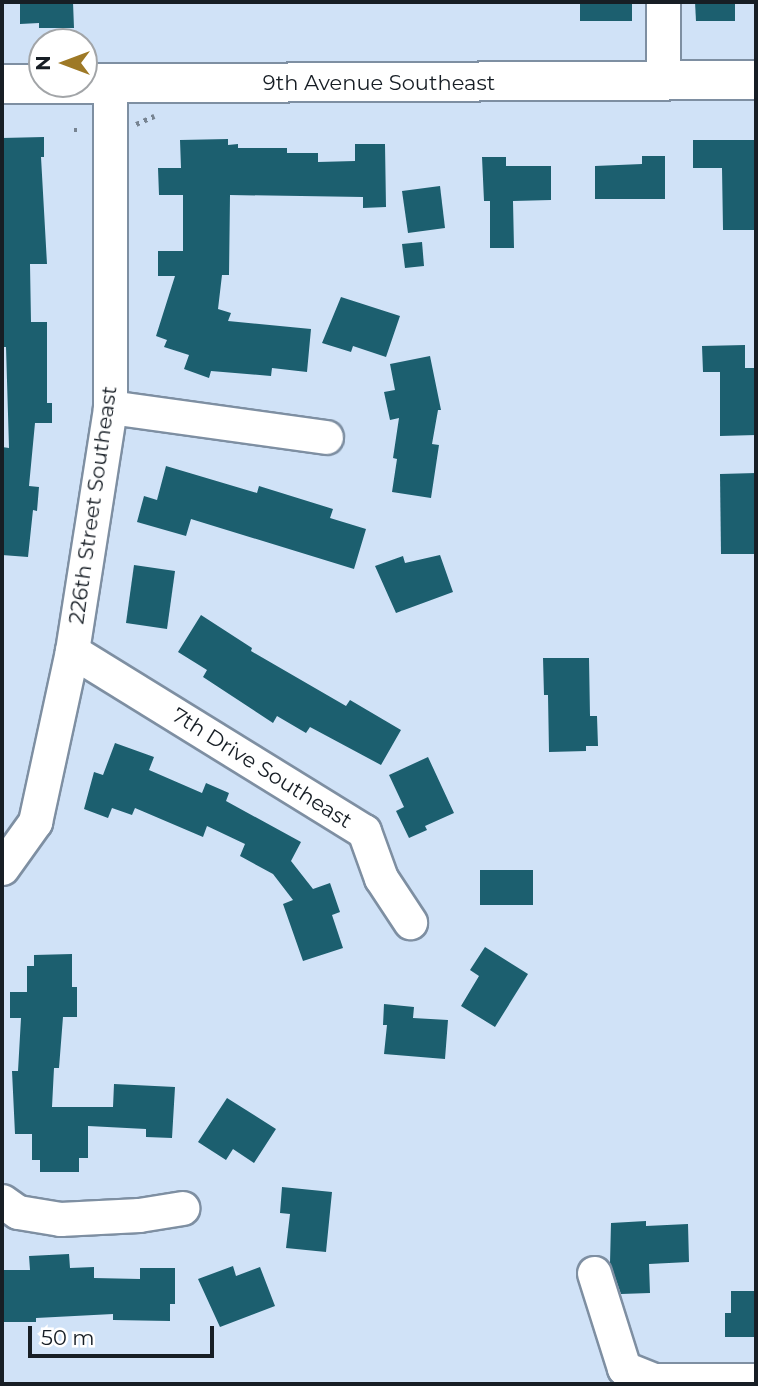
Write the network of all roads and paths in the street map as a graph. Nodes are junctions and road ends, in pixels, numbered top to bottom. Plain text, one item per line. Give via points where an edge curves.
1 (663, 2) edge
2 (756, 80) edge
3 (663, 81) junction
4 (2, 84) edge
5 (110, 84) junction
6 (157, 115) dead end
7 (128, 131) dead end
8 (110, 407) junction
9 (326, 437) dead end
10 (72, 651) junction
11 (2, 867) edge
12 (410, 922) dead end
13 (2, 1201) edge
14 (182, 1208) dead end
15 (593, 1273) dead end
16 (756, 1380) edge

1 - 3 street
2 - 3 main road, 9th Avenue Southeast
3 - 5 main road, 9th Avenue Southeast
4 - 5 main road, 9th Avenue Southeast
5 - 8 street, 226th Street Southeast
6 - 7 path via 144,118
8 - 9 street
8 - 10 street, 226th Street Southeast
10 - 11 street, 226th Street Southeast via 35,822
10 - 12 street, 7th Drive Southeast via 364,831 381,878
13 - 14 street via 18,1212 60,1219
15 - 16 street via 624,1368 653,1380

